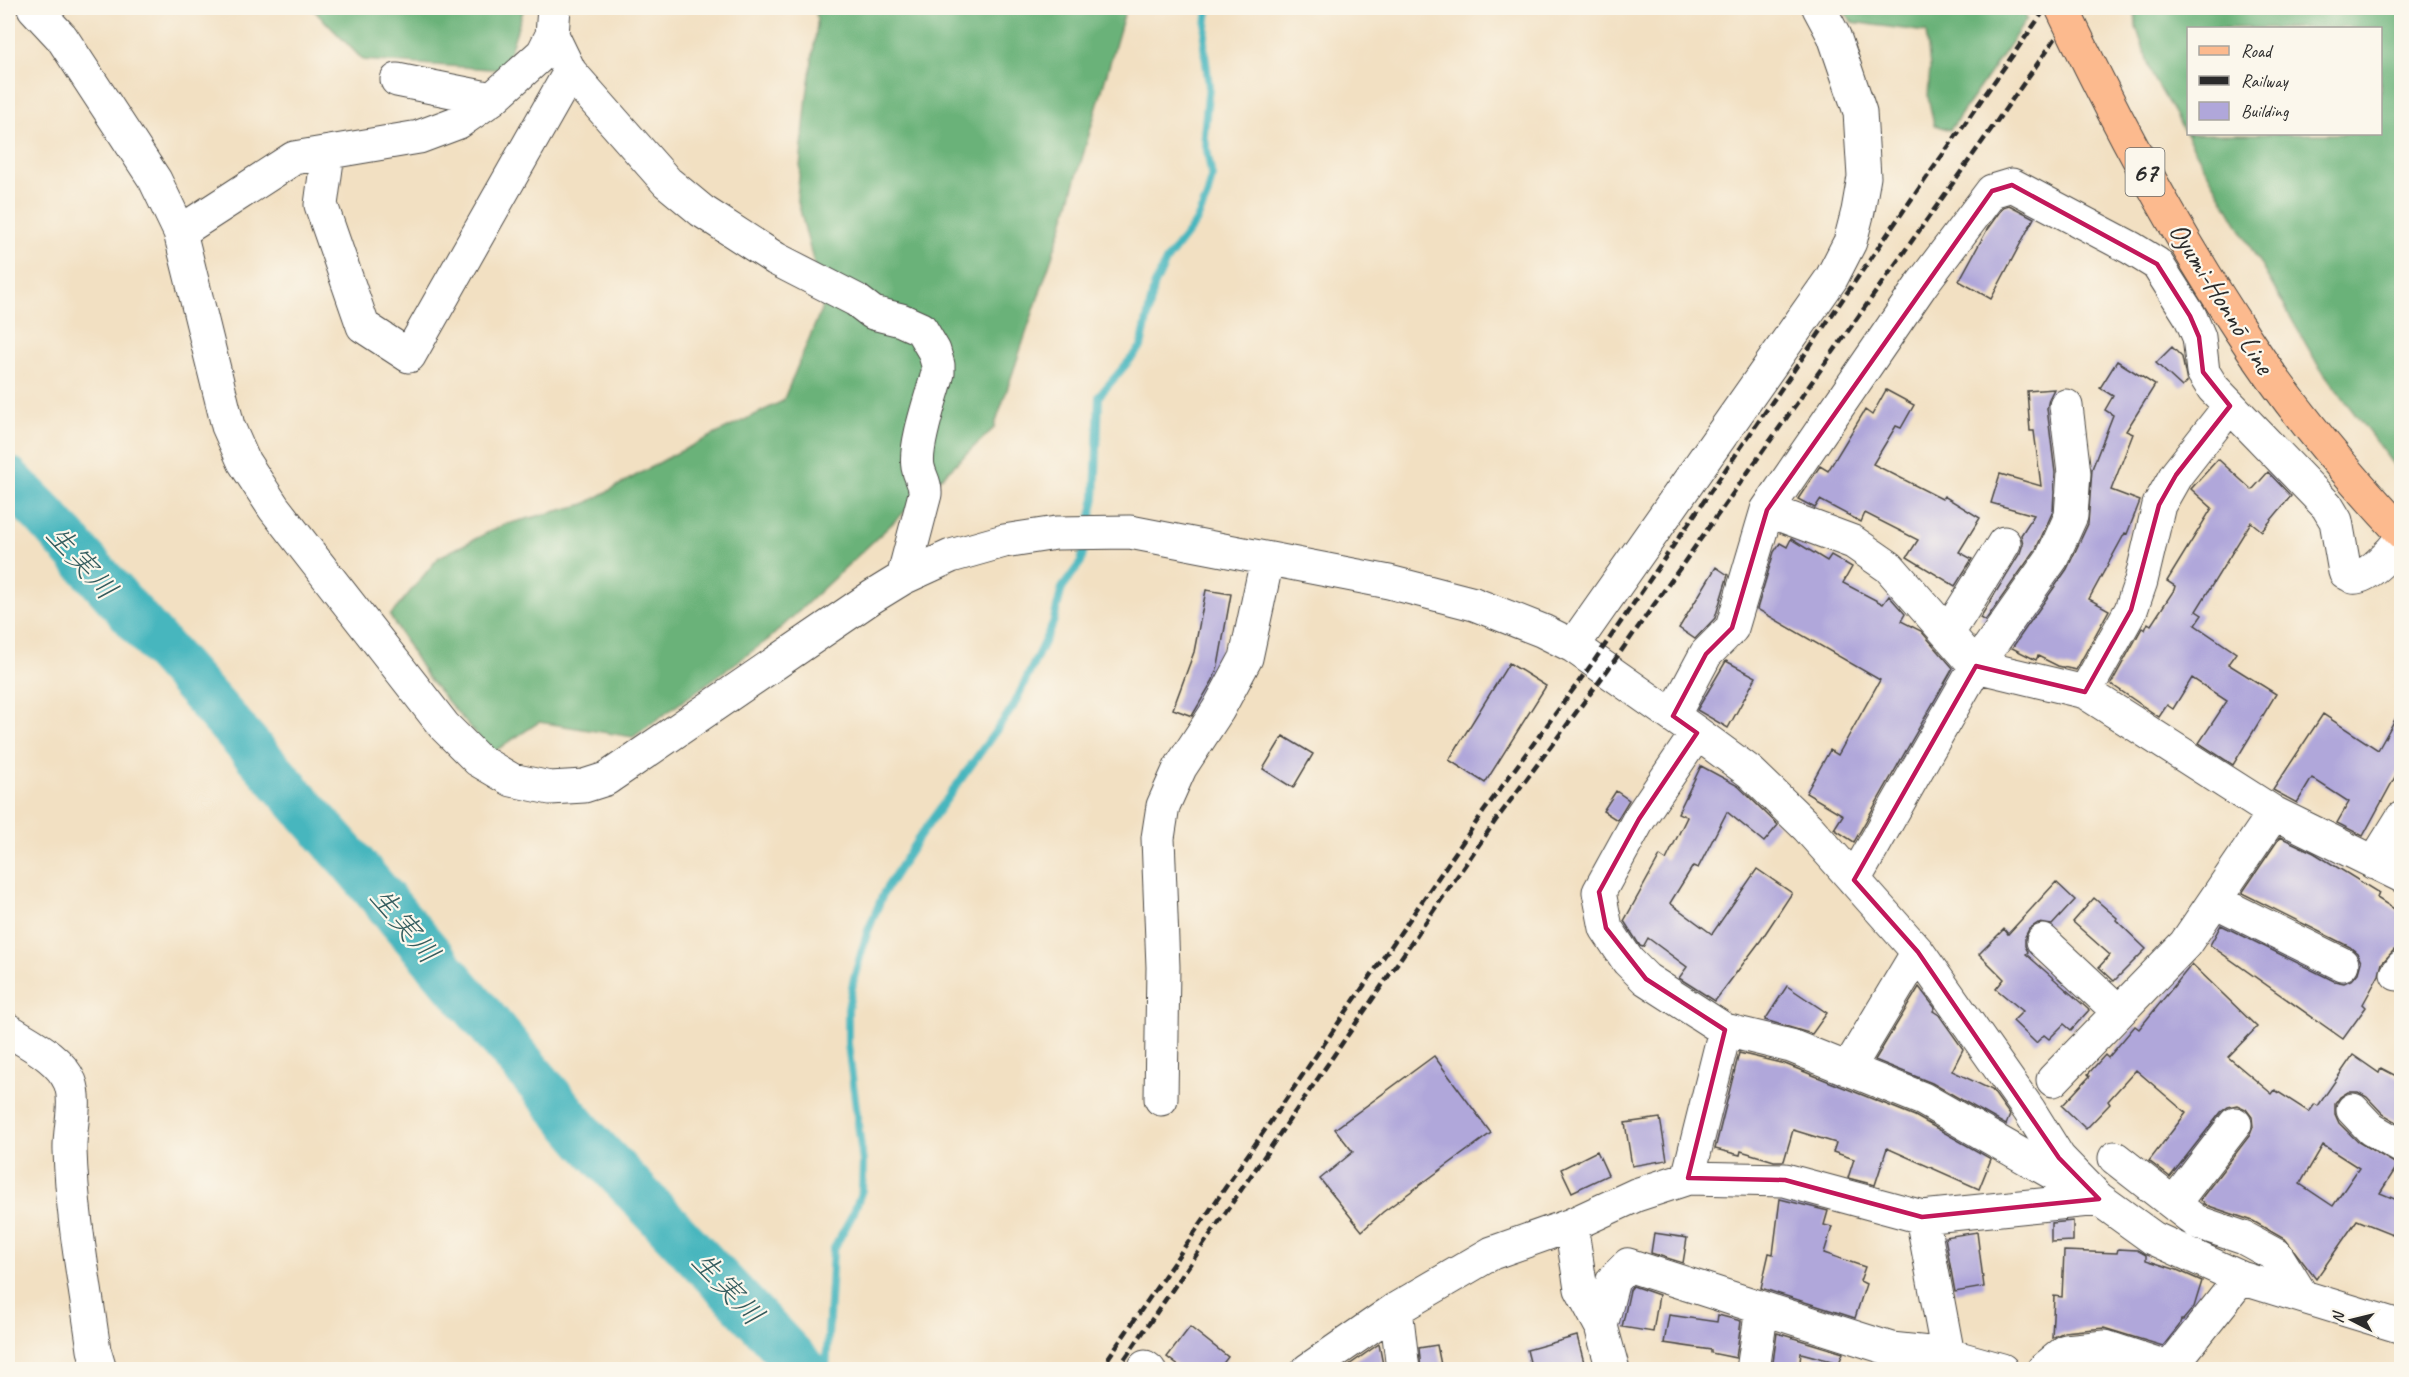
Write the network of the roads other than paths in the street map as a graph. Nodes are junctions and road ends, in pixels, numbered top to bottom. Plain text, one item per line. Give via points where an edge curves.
1 (34, 8) edge
2 (1819, 8) edge
3 (2062, 8) edge
4 (553, 21) edge
5 (63, 23) edge
6 (570, 72) junction
7 (397, 80) dead end
8 (492, 99) junction
9 (328, 153) junction
10 (180, 232) junction
11 (2066, 406) dead end
12 (2230, 406) junction
13 (1767, 510) junction
14 (2402, 533) edge
15 (2402, 538) edge
16 (2004, 543) dead end
17 (1267, 560) junction
18 (903, 579) junction
19 (1948, 633) junction
20 (1573, 646) junction
21 (1976, 666) junction
22 (2085, 693) junction
23 (1685, 724) junction
24 (2274, 813) junction
25 (2402, 818) edge
26 (2388, 870) edge
27 (1854, 880) junction
28 (2215, 901) junction
29 (2043, 941) dead end
30 (1918, 952) junction
31 (2342, 964) dead end
32 (2119, 1012) junction
33 (8, 1030) edge
34 (1725, 1030) junction
35 (1848, 1069) junction
36 (2053, 1080) dead end
37 (1161, 1099) dead end
38 (2353, 1110) dead end
39 (2235, 1124) dead end
40 (2402, 1147) edge
41 (2115, 1158) dead end
42 (1688, 1178) junction
43 (2099, 1199) junction
44 (2174, 1203) junction
45 (1922, 1217) junction
46 (1571, 1225) junction
47 (2241, 1278) junction
48 (2302, 1296) junction
49 (1762, 1308) junction
50 (1396, 1309) junction
51 (1601, 1326) junction
52 (2402, 1327) edge
53 (1946, 1362) edge
54 (2169, 1369) edge
55 (100, 1370) edge
56 (1308, 1370) edge
57 (1403, 1370) edge
58 (1613, 1370) edge
59 (1753, 1370) edge
60 (2002, 1370) edge
61 (2043, 1370) edge

1 - 5 street
2 - 20 street via 1834,36 1860,112 1864,177 1850,242 1831,279
3 - 14 main road, Oyumi-Honnō Line / 67, bridge via 2150,181 2240,330 2314,434
4 - 6 street
4 - 8 street via 543,54
5 - 10 street via 155,180
6 - 9 street via 409,356 363,326 321,205
6 - 18 street via 667,182 702,211 776,259 856,300 873,313 921,329 934,351 938,373 919,448 918,468 926,484 925,495
7 - 8 street
8 - 9 street via 459,122 419,137
9 - 10 street via 294,158
10 - 18 street via 228,426 244,462 274,508 444,726 478,760 512,780 550,788 584,786 606,779
11 - 21 street via 2074,473 2071,516 2052,558
12 - 13 street via 2202,372 2199,337 2157,264 2012,185 1992,191 1985,200 1922,284
12 - 15 street via 2327,506 2336,521 2345,572 2352,577 2361,576
12 - 22 street via 2176,475 2159,505 2142,581
13 - 19 street via 1853,542 1889,567
13 - 23 street via 1732,628 1706,654
16 - 19 street
17 - 18 street via 1130,532 1056,533 1004,541 951,556
17 - 20 street via 1389,582 1474,604
17 - 37 street via 1246,658 1180,768 1163,806 1158,838 1163,967
19 - 21 street
20 - 23 street
21 - 22 street
21 - 27 street
22 - 24 street
23 - 27 street via 1750,772
23 - 34 street via 1599,892 1606,928 1628,961 1646,979
24 - 26 street
24 - 28 street
25 - 26 street
27 - 30 street
28 - 31 street
28 - 32 street via 2185,944
29 - 32 street
30 - 35 street
30 - 43 street via 2059,1158
32 - 36 street
33 - 55 street via 47,1055 71,1084 73,1196
34 - 35 street via 1791,1046
34 - 42 street
35 - 43 street via 1923,1099
38 - 40 street via 2371,1129
39 - 44 street
41 - 44 street
42 - 45 street via 1785,1180
42 - 46 street via 1636,1195
43 - 45 street
43 - 47 street via 2153,1238
44 - 48 street via 2197,1222 2244,1238 2277,1256
45 - 53 street
46 - 50 street via 1492,1254
46 - 51 street via 1581,1289
47 - 48 street
47 - 54 street
48 - 52 street
49 - 51 street via 1628,1266 1613,1280
49 - 53 street via 1891,1350
49 - 59 street
50 - 56 street
50 - 57 street
51 - 58 street
53 - 60 street
54 - 61 street via 2105,1347 2066,1351

